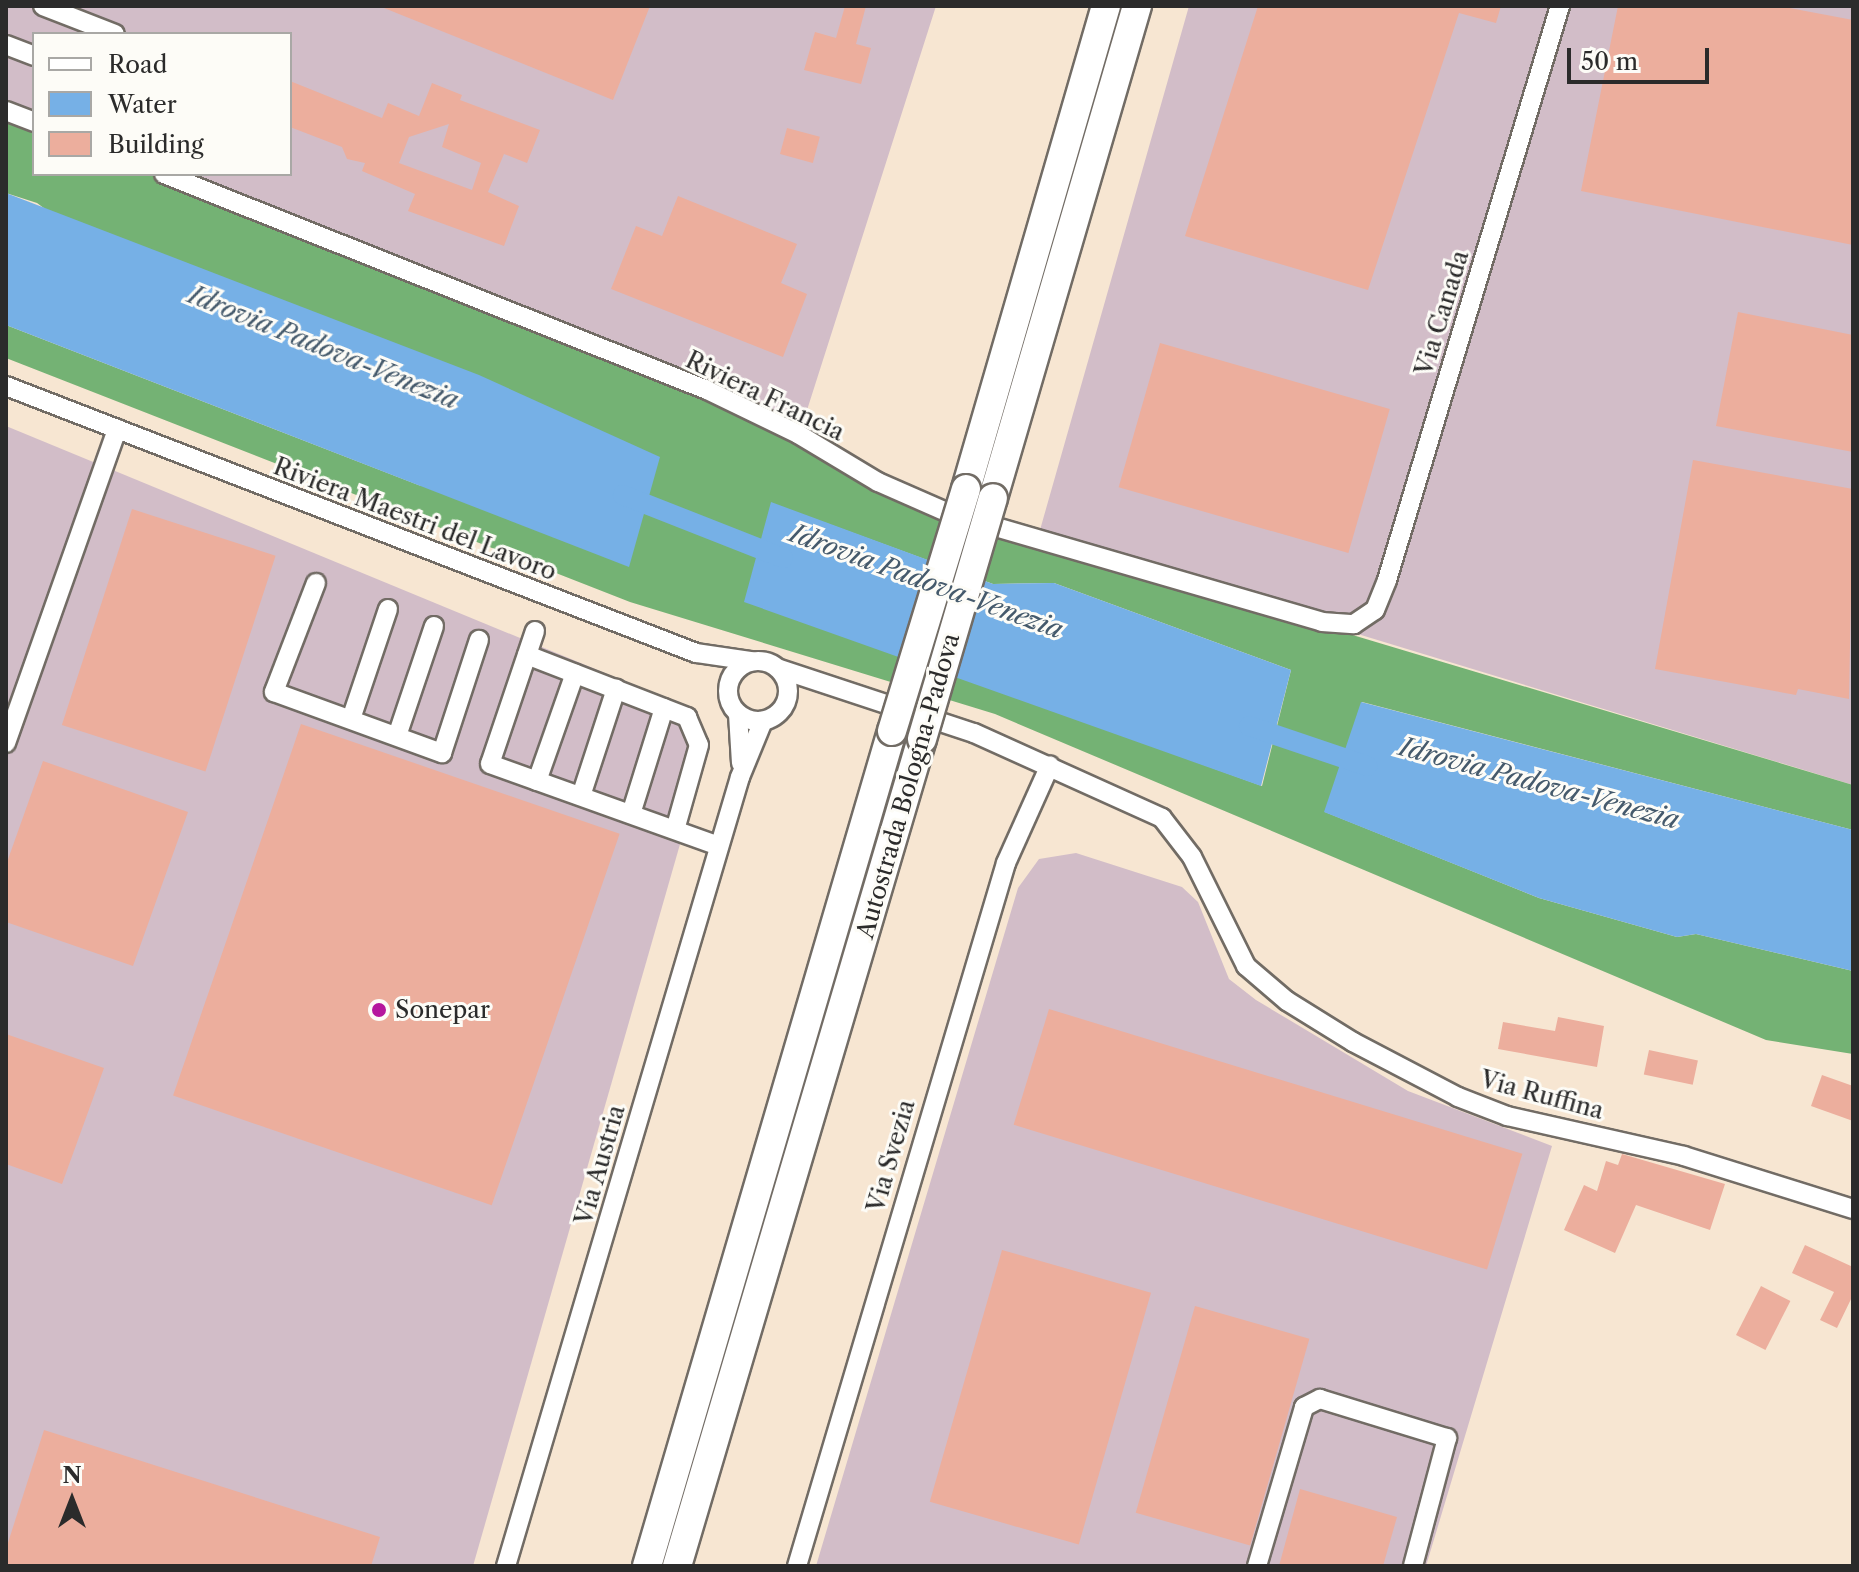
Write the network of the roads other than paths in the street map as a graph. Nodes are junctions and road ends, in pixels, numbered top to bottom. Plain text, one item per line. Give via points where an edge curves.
1 (43, 6) edge
2 (1106, 6) edge
3 (1137, 6) edge
4 (1560, 6) edge
5 (110, 32) edge
6 (6, 45) edge
7 (32, 55) edge
8 (6, 111) edge
9 (32, 121) edge
10 (169, 176) edge
11 (6, 386) edge
12 (117, 429) junction
13 (316, 583) dead end
14 (388, 609) dead end
15 (1354, 624) joint
16 (434, 626) dead end
17 (535, 631) dead end
18 (479, 640) dead end
19 (696, 653) junction
20 (527, 655) junction
21 (751, 661) junction
22 (780, 669) junction
23 (575, 673) junction
24 (728, 687) junction
25 (616, 689) junction
26 (835, 690) junction
27 (787, 701) junction
28 (664, 708) junction
29 (738, 714) junction
30 (351, 719) junction
31 (763, 721) junction
32 (397, 736) junction
33 (6, 743) edge
34 (1050, 765) junction
35 (740, 777) junction
36 (537, 781) junction
37 (581, 796) junction
38 (631, 814) junction
39 (675, 830) junction
40 (719, 846) junction
41 (1246, 966) joint
42 (1853, 1209) edge
43 (506, 1566) edge
44 (647, 1566) edge
45 (677, 1566) edge
46 (797, 1566) edge
47 (1257, 1566) edge
48 (1413, 1566) edge

1 - 5 street
2 - 44 highway, Autostrada Bologna-Padova, bridge
3 - 45 highway, Autostrada Bologna-Padova, bridge
4 - 15 street, Via Canada via 1387,580 1375,610
6 - 7 street
8 - 9 street
10 - 15 street, Riviera Francia via 707,390 798,434 878,482 951,514 1294,615
11 - 12 street, Riviera Maestri del Lavoro
12 - 19 street, Riviera Maestri del Lavoro
12 - 33 street
13 - 30 street via 274,692
14 - 30 street
16 - 32 street
17 - 20 street
18 - 32 street via 442,753
19 - 21 street, Riviera Maestri del Lavoro
19 - 24 street, Riviera Maestri del Lavoro
20 - 23 street
20 - 36 street via 490,764
21 - 22 street, Riviera Maestri del Lavoro
21 - 24 street via 735,670
22 - 26 street, Riviera Maestri del Lavoro
22 - 27 street via 788,684
23 - 25 street
23 - 36 street
24 - 29 street, Riviera Maestri del Lavoro
25 - 28 street
25 - 37 street
26 - 27 street
26 - 34 street, Riviera Maestri del Lavoro via 974,733
27 - 31 street via 782,711
28 - 38 street
28 - 39 street via 687,717 699,745
29 - 31 street
29 - 35 street, Via Austria
30 - 32 street
31 - 35 street, Via Austria
34 - 41 street, Riviera Maestri del Lavoro via 1162,818 1192,857
34 - 46 street, Via Svezia via 1006,863
35 - 40 street, Via Austria
36 - 37 street
37 - 38 street
38 - 39 street
39 - 40 street
40 - 43 street, Via Austria
41 - 42 street, Via Ruffina via 1300,1009 1458,1097 1507,1116 1684,1156
47 - 48 street via 1304,1407 1320,1399 1447,1438

